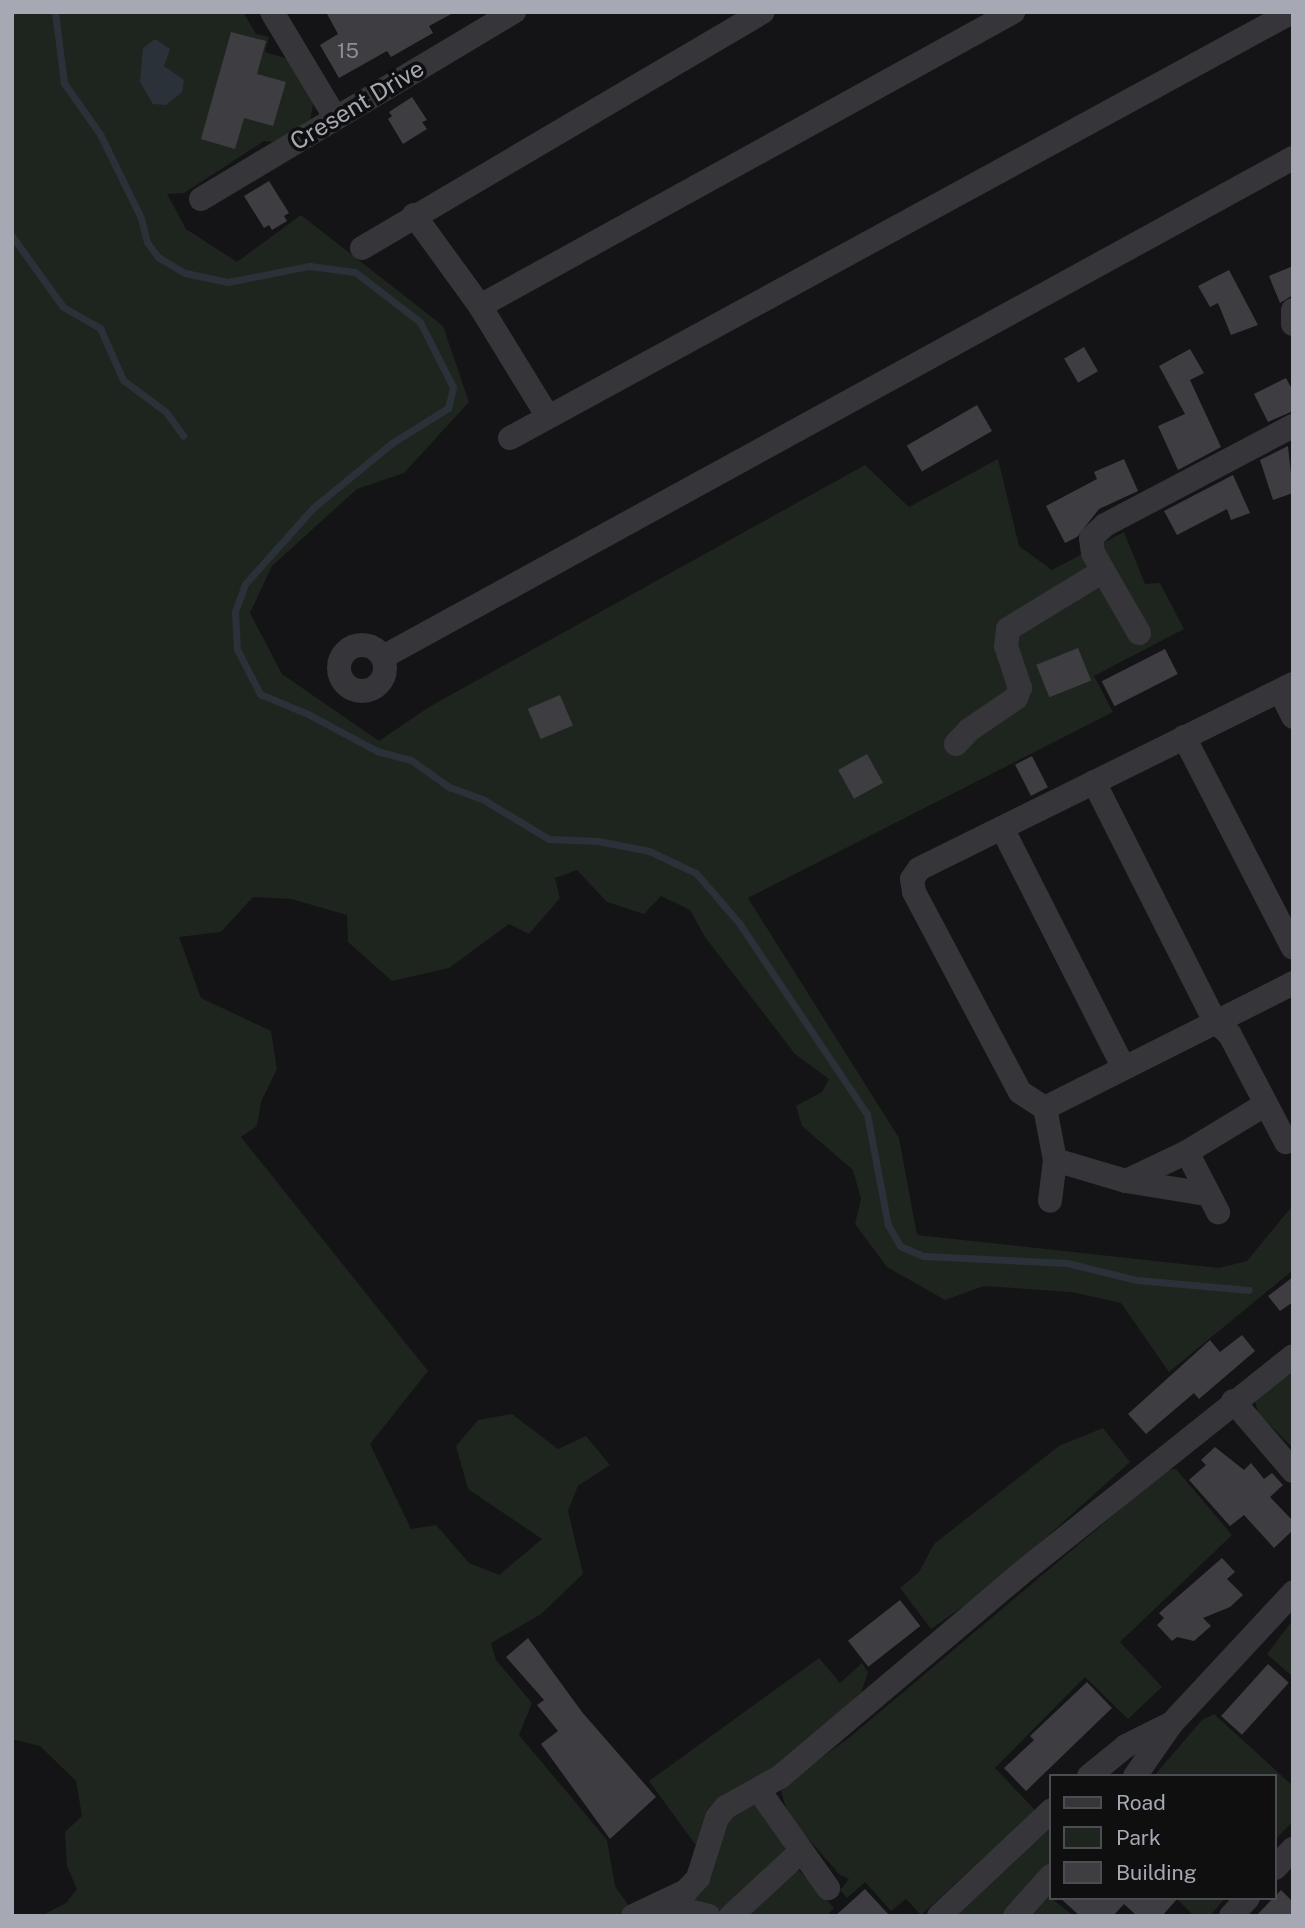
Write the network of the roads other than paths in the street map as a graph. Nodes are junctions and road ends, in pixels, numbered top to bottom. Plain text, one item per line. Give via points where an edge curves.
1 (272, 12) edge
2 (514, 12) edge
3 (763, 12) edge
4 (1013, 12) edge
5 (1293, 12) edge
6 (335, 117) junction
7 (1293, 158) edge
8 (201, 199) dead end
9 (414, 215) junction
10 (362, 247) dead end
11 (480, 306) junction
12 (1293, 310) edge
13 (1293, 324) edge
14 (548, 417) junction
15 (1293, 426) edge
16 (510, 438) dead end
17 (1103, 570) junction
18 (1139, 633) dead end
19 (383, 657) dead end
20 (1286, 688) edge
21 (1293, 717) edge
22 (1184, 737) junction
23 (956, 744) dead end
24 (1094, 782) junction
25 (1002, 828) junction
26 (1293, 948) edge
27 (1293, 983) edge
28 (1214, 1020) junction
29 (1123, 1066) junction
30 (1266, 1104) junction
31 (1045, 1108) junction
32 (1286, 1142) dead end
33 (1187, 1152) junction
34 (1055, 1160) junction
35 (1126, 1181) junction
36 (1050, 1201) dead end
37 (1293, 1356) edge
38 (1233, 1401) junction
39 (1293, 1471) edge
40 (1293, 1593) edge
41 (1172, 1723) junction
42 (1091, 1774) edge
43 (1136, 1774) edge
44 (760, 1791) junction
45 (1050, 1812) edge
46 (1293, 1849) edge
47 (800, 1852) junction
48 (1277, 1866) edge
49 (1050, 1877) edge
50 (828, 1888) dead end
51 (1246, 1900) edge
52 (660, 1904) junction
53 (632, 1916) edge
54 (709, 1916) edge
55 (731, 1916) edge
56 (939, 1916) edge
57 (1016, 1916) edge
58 (1231, 1916) edge

1 - 6 street
2 - 6 street, Cresent Drive
3 - 9 street
4 - 11 street
5 - 14 street
6 - 8 street, Cresent Drive
7 - 19 street
9 - 10 street
9 - 11 street
11 - 14 street
12 - 13 street
14 - 16 street
15 - 17 street via 1105,525 1091,538
17 - 18 street
17 - 23 street via 1007,629 1006,646 1020,688 1016,698
20 - 21 street
20 - 22 street
22 - 24 street
22 - 26 street
24 - 25 street
24 - 28 street
25 - 29 street
25 - 31 street via 919,869 912,879 914,892 1020,1093
27 - 28 street
28 - 29 street
28 - 30 street via 1230,1035
29 - 31 street
30 - 32 street
30 - 33 street
31 - 34 street
33 - 35 street
33 - 35 street via 1212,1203
34 - 35 street
34 - 36 street
37 - 38 street
38 - 39 street
38 - 44 street
40 - 41 street
41 - 42 street via 1126,1746
41 - 43 street
44 - 47 street
44 - 52 street via 720,1813 698,1878
45 - 56 street
46 - 48 street
47 - 50 street
47 - 55 street
49 - 57 street
51 - 58 street
52 - 53 street
52 - 54 street

